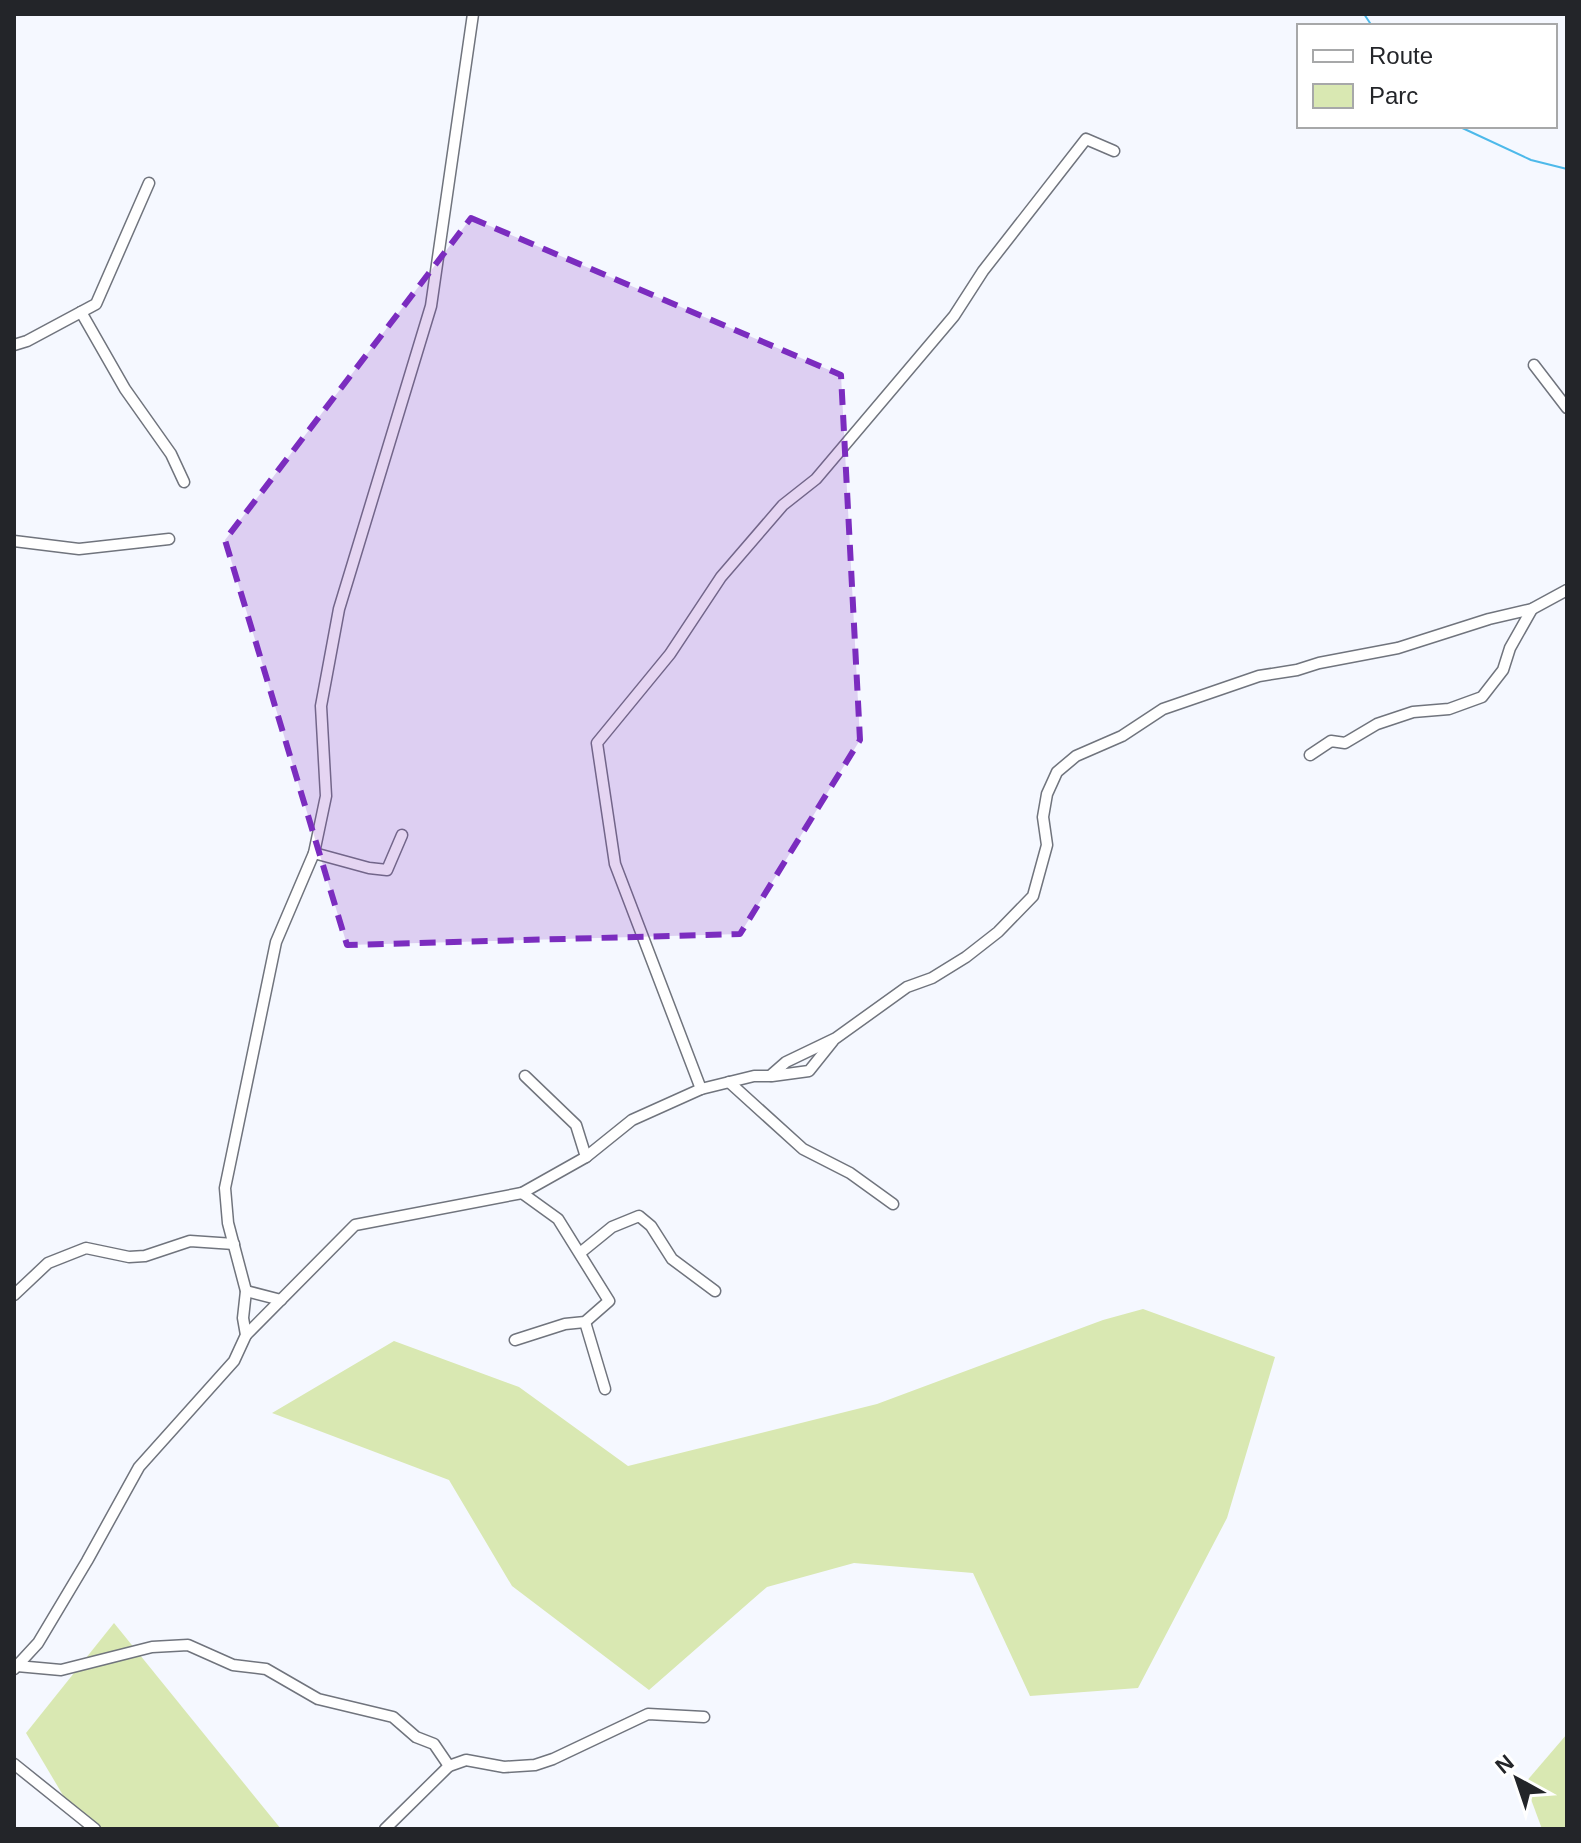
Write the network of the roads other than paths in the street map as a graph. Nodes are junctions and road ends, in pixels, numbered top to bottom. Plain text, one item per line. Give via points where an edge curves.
1 (473, 14) edge
2 (1114, 151) dead end
3 (149, 183) dead end
4 (81, 312) junction
5 (14, 345) edge
6 (1534, 365) dead end
7 (1567, 408) edge
8 (184, 482) dead end
9 (169, 539) dead end
10 (14, 541) edge
11 (1565, 589) edge
12 (1532, 609) junction
13 (1310, 755) dead end
14 (402, 835) dead end
15 (314, 853) junction
16 (836, 1038) junction
17 (525, 1076) dead end
18 (770, 1076) junction
19 (729, 1082) junction
20 (701, 1089) junction
21 (586, 1157) junction
22 (522, 1193) junction
23 (893, 1204) dead end
24 (234, 1244) junction
25 (580, 1253) junction
26 (246, 1291) junction
27 (715, 1291) dead end
28 (14, 1295) edge
29 (281, 1300) junction
30 (585, 1322) junction
31 (246, 1335) junction
32 (515, 1340) dead end
33 (605, 1389) dead end
34 (16, 1667) edge
35 (704, 1717) dead end
36 (14, 1764) edge
37 (449, 1766) junction
38 (95, 1829) edge
39 (385, 1829) edge

1 - 15 street via 431,306 339,609 321,706 326,796
2 - 20 street via 1086,139 954,316 816,479 783,505 721,577 670,654 597,743 615,864
3 - 4 street via 96,304
4 - 5 street
4 - 8 street
6 - 7 street
9 - 10 street via 79,549
11 - 12 street
12 - 13 street via 1503,670 1482,697 1377,724
12 - 16 street via 1398,648 1259,676 1163,709 1122,736 1076,756 1057,772 1047,794 1047,845 1033,896 966,957 907,987
14 - 15 street via 387,870
15 - 24 street via 276,942 225,1188
16 - 18 street via 786,1062
16 - 18 street via 809,1071
17 - 21 street via 576,1125
18 - 19 street
19 - 20 street
19 - 23 street via 803,1149 850,1173
20 - 21 street via 632,1120
21 - 22 street
22 - 25 street via 558,1219
22 - 29 street via 355,1225
24 - 26 street
24 - 28 street via 190,1241 129,1257 86,1248 48,1263
25 - 27 street via 612,1227 639,1216 672,1259
25 - 30 street via 609,1301
26 - 29 street
26 - 31 street
29 - 31 street
30 - 32 street
30 - 33 street
31 - 34 street via 234,1361 139,1467 38,1643
34 - 37 street via 61,1670 152,1647 188,1645 233,1665 266,1669 318,1699 393,1717 416,1737 434,1744
35 - 37 street via 648,1714 535,1765 504,1767 466,1760
36 - 38 street
37 - 39 street

